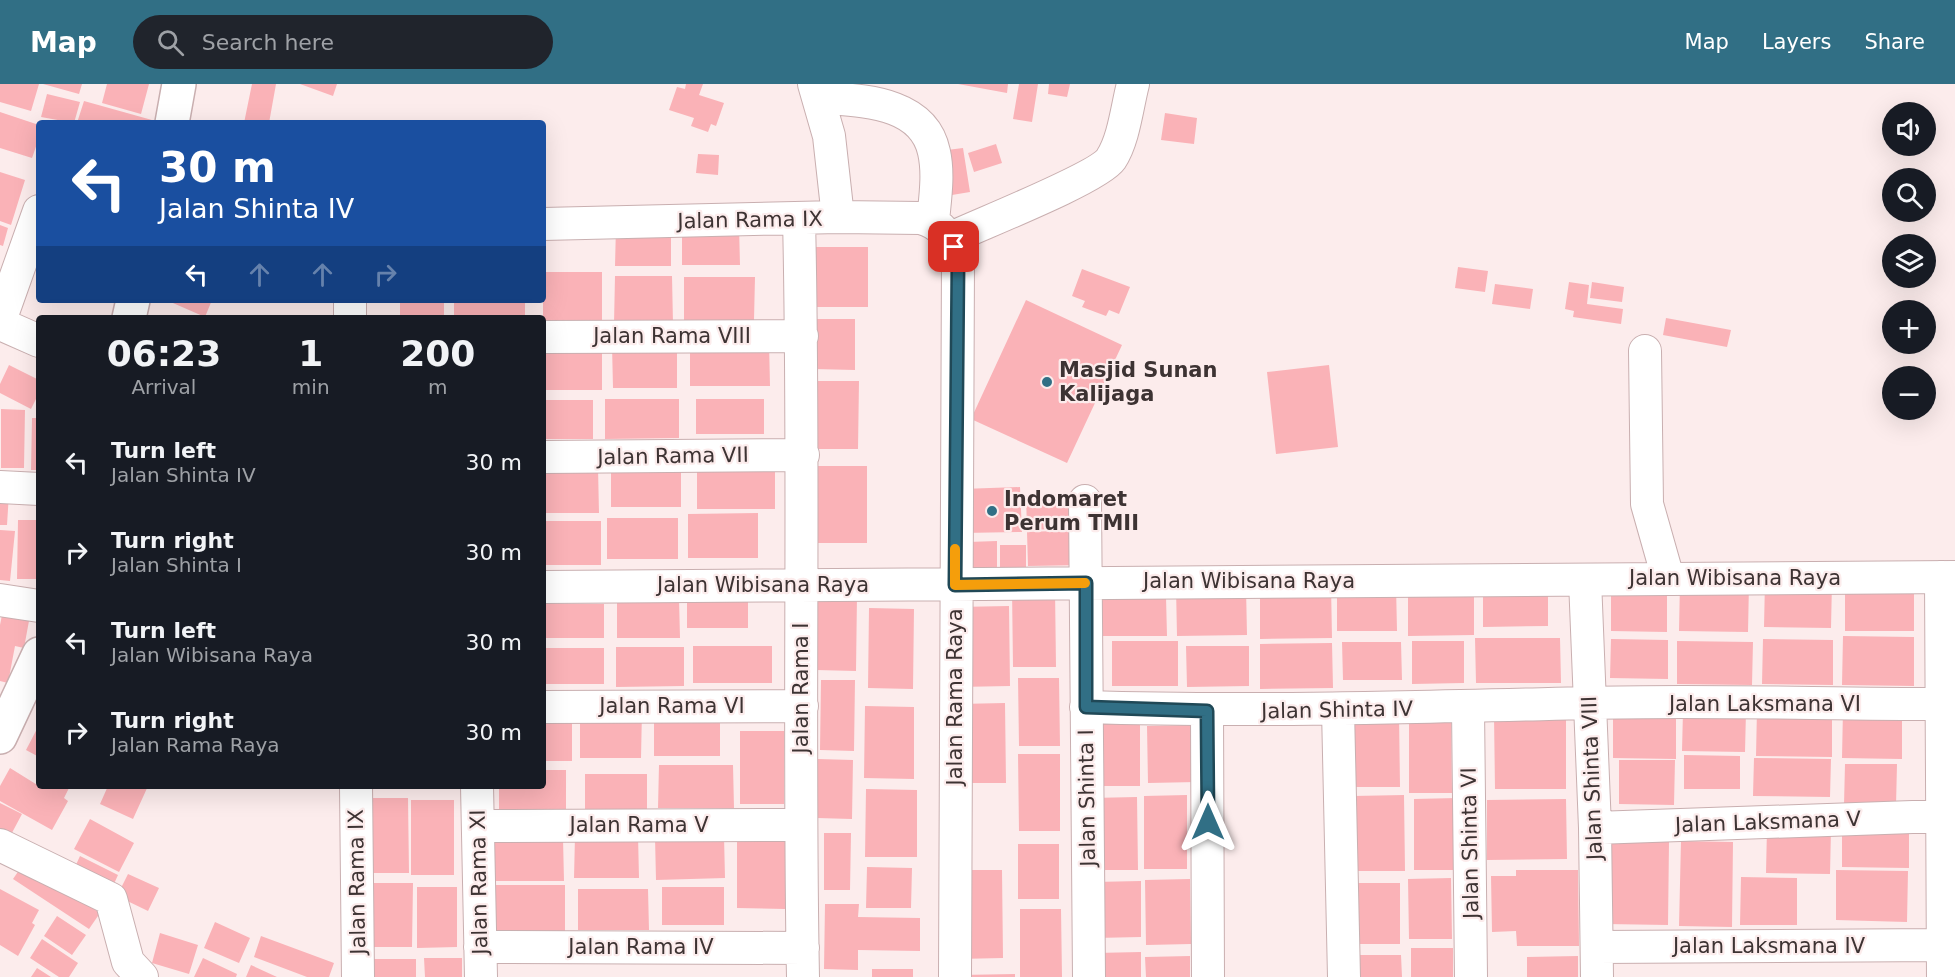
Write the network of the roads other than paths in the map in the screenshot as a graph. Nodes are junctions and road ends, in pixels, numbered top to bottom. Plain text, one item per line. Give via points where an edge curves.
1 (179, 84) edge
2 (1132, 84) edge
3 (816, 91) edge
4 (173, 120) edge
5 (838, 218) junction
6 (800, 219) junction
7 (35, 223) edge
8 (546, 224) edge
9 (942, 230) junction
10 (802, 336) junction
11 (546, 337) edge
12 (36, 340) edge
13 (1645, 351) dead end
14 (803, 455) junction
15 (546, 457) edge
16 (0, 487) edge
17 (36, 489) edge
18 (1085, 501) dead end
19 (1948, 577) edge
20 (1668, 578) junction
21 (1585, 580) junction
22 (1086, 583) junction
23 (802, 585) junction
24 (955, 585) junction
25 (546, 587) edge
26 (0, 600) edge
27 (36, 606) edge
28 (36, 660) edge
29 (1589, 703) junction
30 (1941, 704) junction
31 (802, 706) junction
32 (546, 707) edge
33 (1086, 707) junction
34 (1468, 708) junction
35 (1338, 710) junction
36 (1207, 711) junction
37 (0, 737) edge
38 (356, 789) edge
39 (477, 789) edge
40 (1941, 816) junction
41 (800, 825) junction
42 (478, 826) junction
43 (1595, 828) junction
44 (0, 845) edge
45 (1942, 945) junction
46 (481, 962) edge
47 (803, 962) edge
48 (1597, 962) edge
49 (142, 977) edge
50 (358, 977) edge
51 (955, 977) edge
52 (1089, 977) edge
53 (1208, 977) edge
54 (1344, 977) edge
55 (1471, 977) edge
56 (1942, 977) edge

1 - 4 main road
2 - 9 street via 1116,151 1109,162 1060,189
3 - 5 street via 829,136
3 - 9 street, Jalan Rama Raya via 881,104 913,120 934,151
5 - 6 street, Jalan Rama IX
5 - 9 street, Jalan Rama IX via 921,218
6 - 8 street, Jalan Rama IX
6 - 10 street, Jalan Rama I
7 - 12 street via 1,318 5,326
9 - 24 street, Jalan Rama Raya via 958,260
10 - 11 street, Jalan Rama VIII
10 - 14 street, Jalan Rama I
13 - 20 street via 1647,504
14 - 15 street, Jalan Rama VII
14 - 23 street, Jalan Rama I
16 - 17 street
18 - 22 street, Jalan Shinta I
19 - 20 street, Jalan Wibisana Raya
19 - 30 street
20 - 21 street, Jalan Wibisana Raya
21 - 22 street, Jalan Wibisana Raya
21 - 29 street, Jalan Shinta VIII
22 - 24 street, Jalan Wibisana Raya
22 - 33 street, Jalan Shinta I
23 - 24 street, Jalan Wibisana Raya
23 - 25 street, Jalan Wibisana Raya
23 - 31 street, Jalan Rama I
24 - 51 street, Jalan Rama Raya
26 - 27 street
28 - 37 main road
29 - 30 street, Jalan Laksmana VI
29 - 34 street, Jalan Shinta IV
29 - 43 street, Jalan Shinta VIII
30 - 40 street
31 - 32 street, Jalan Rama VI
31 - 41 street, Jalan Rama I
33 - 36 street, Jalan Shinta IV
33 - 52 street, Jalan Shinta I
34 - 35 street, Jalan Shinta IV
34 - 55 street, Jalan Shinta VI
35 - 36 street, Jalan Shinta IV
35 - 54 street
36 - 53 street
38 - 50 street, Jalan Rama IX
39 - 42 street, Jalan Rama XI
40 - 43 street, Jalan Laksmana V
40 - 45 street
41 - 42 street, Jalan Rama V
41 - 47 street, Jalan Rama I
42 - 46 street, Jalan Rama XI
43 - 48 street, Jalan Shinta VIII
44 - 49 street via 111,899 128,962
45 - 48 street, Jalan Laksmana IV
45 - 56 street
46 - 47 street, Jalan Rama IV

